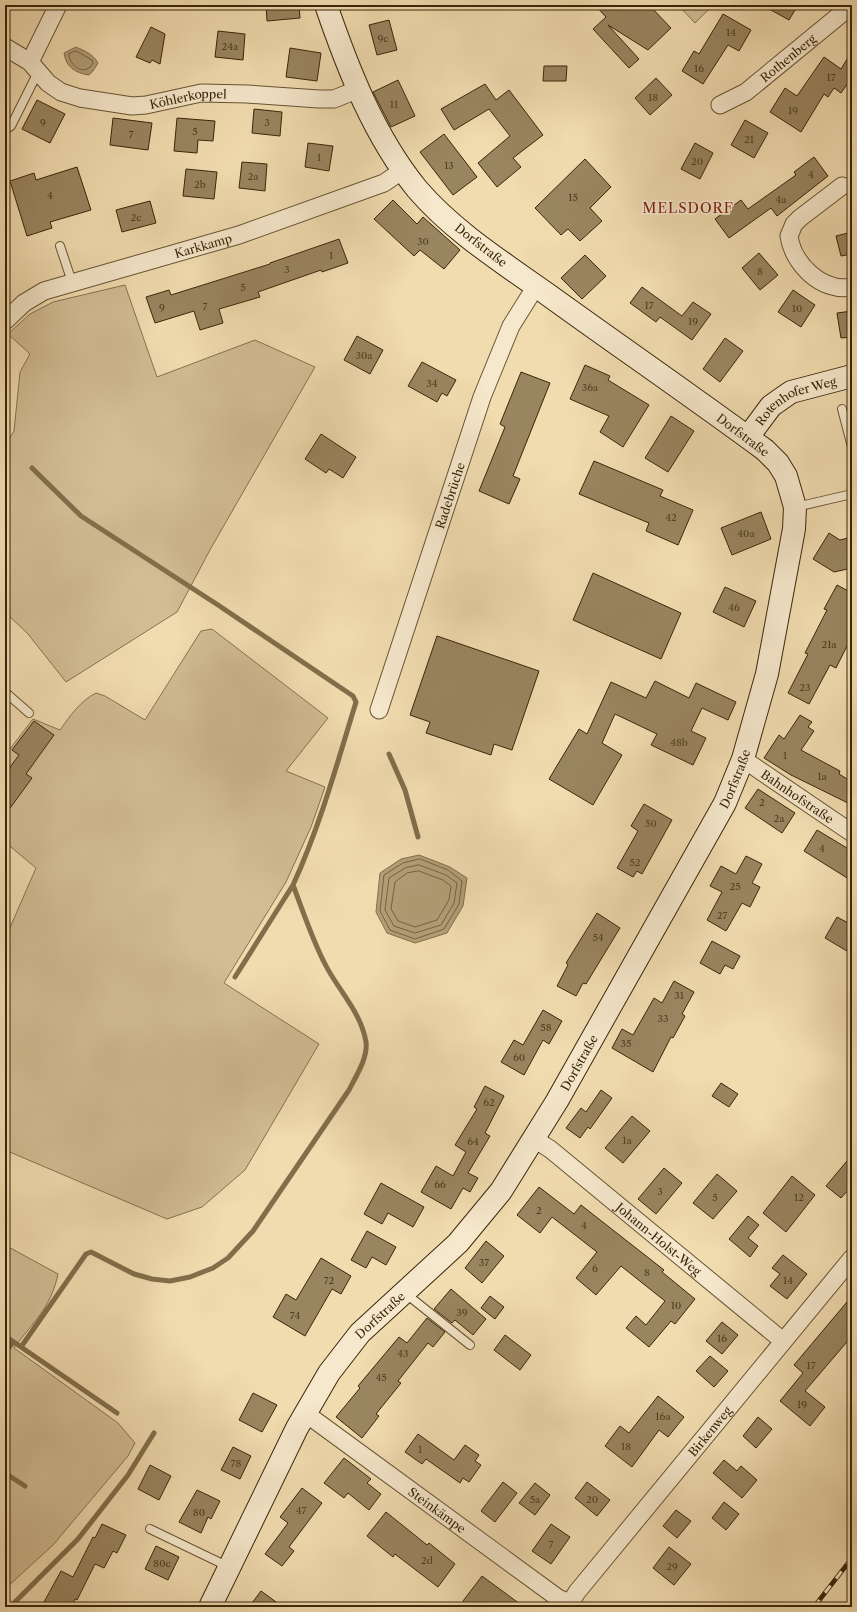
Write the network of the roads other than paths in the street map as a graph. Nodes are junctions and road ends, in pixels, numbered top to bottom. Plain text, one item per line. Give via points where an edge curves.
1 (58, 5) edge
2 (326, 5) edge
3 (852, 5) edge
4 (5, 47) edge
5 (34, 67) junction
6 (359, 89) junction
7 (720, 105) dead end
8 (5, 130) edge
9 (403, 170) junction
10 (842, 186) dead end
11 (60, 246) dead end
12 (72, 282) junction
13 (536, 286) junction
14 (852, 287) edge
15 (5, 321) edge
16 (852, 376) edge
17 (842, 409) dead end
18 (748, 437) junction
19 (852, 447) edge
20 (852, 494) edge
21 (795, 507) junction
22 (5, 692) edge
23 (379, 710) dead end
24 (28, 713) dead end
25 (743, 760) junction
26 (852, 833) edge
27 (534, 1139) junction
28 (852, 1258) edge
29 (404, 1292) junction
30 (783, 1341) junction
31 (470, 1345) dead end
32 (305, 1413) junction
33 (150, 1530) dead end
34 (230, 1567) junction
35 (572, 1605) edge
36 (210, 1607) edge

1 - 5 street
2 - 6 street, Dorfstraße
3 - 7 street, Rothenberg via 746,92
4 - 5 street, Köhlerkoppel
5 - 6 street, Köhlerkoppel via 48,83 61,92 80,98 132,106 200,93 334,99
5 - 8 lane via 11,126
6 - 9 street, Dorfstraße via 386,144
9 - 12 street, Karkkamp via 384,183 239,234
9 - 13 street, Dorfstraße via 434,208 485,250
10 - 14 street via 800,218 789,236 793,250 812,276 839,288
11 - 12 lane
12 - 15 street, Karkkamp via 34,296
13 - 18 street, Dorfstraße
13 - 23 street, Radebrüche via 512,326 482,397
16 - 18 street, Rotenhofer Weg via 791,392 771,406
17 - 19 lane
18 - 21 street, Dorfstraße via 778,463 786,476
20 - 21 lane
21 - 25 street, Dorfstraße via 790,553 767,674
22 - 24 lane
25 - 26 street, Bahnhofstraße
25 - 27 street, Dorfstraße via 711,829
27 - 29 street, Dorfstraße via 489,1207 458,1243
27 - 30 street, Johann-Holst-Weg
28 - 30 street, Birkenweg
29 - 31 lane
29 - 32 street, Dorfstraße via 350,1345 329,1373
30 - 35 street, Birkenweg via 574,1596
32 - 34 street, Dorfstraße
32 - 35 street, Steinkämpe via 558,1598
33 - 34 lane
34 - 36 street, Dorfstraße

